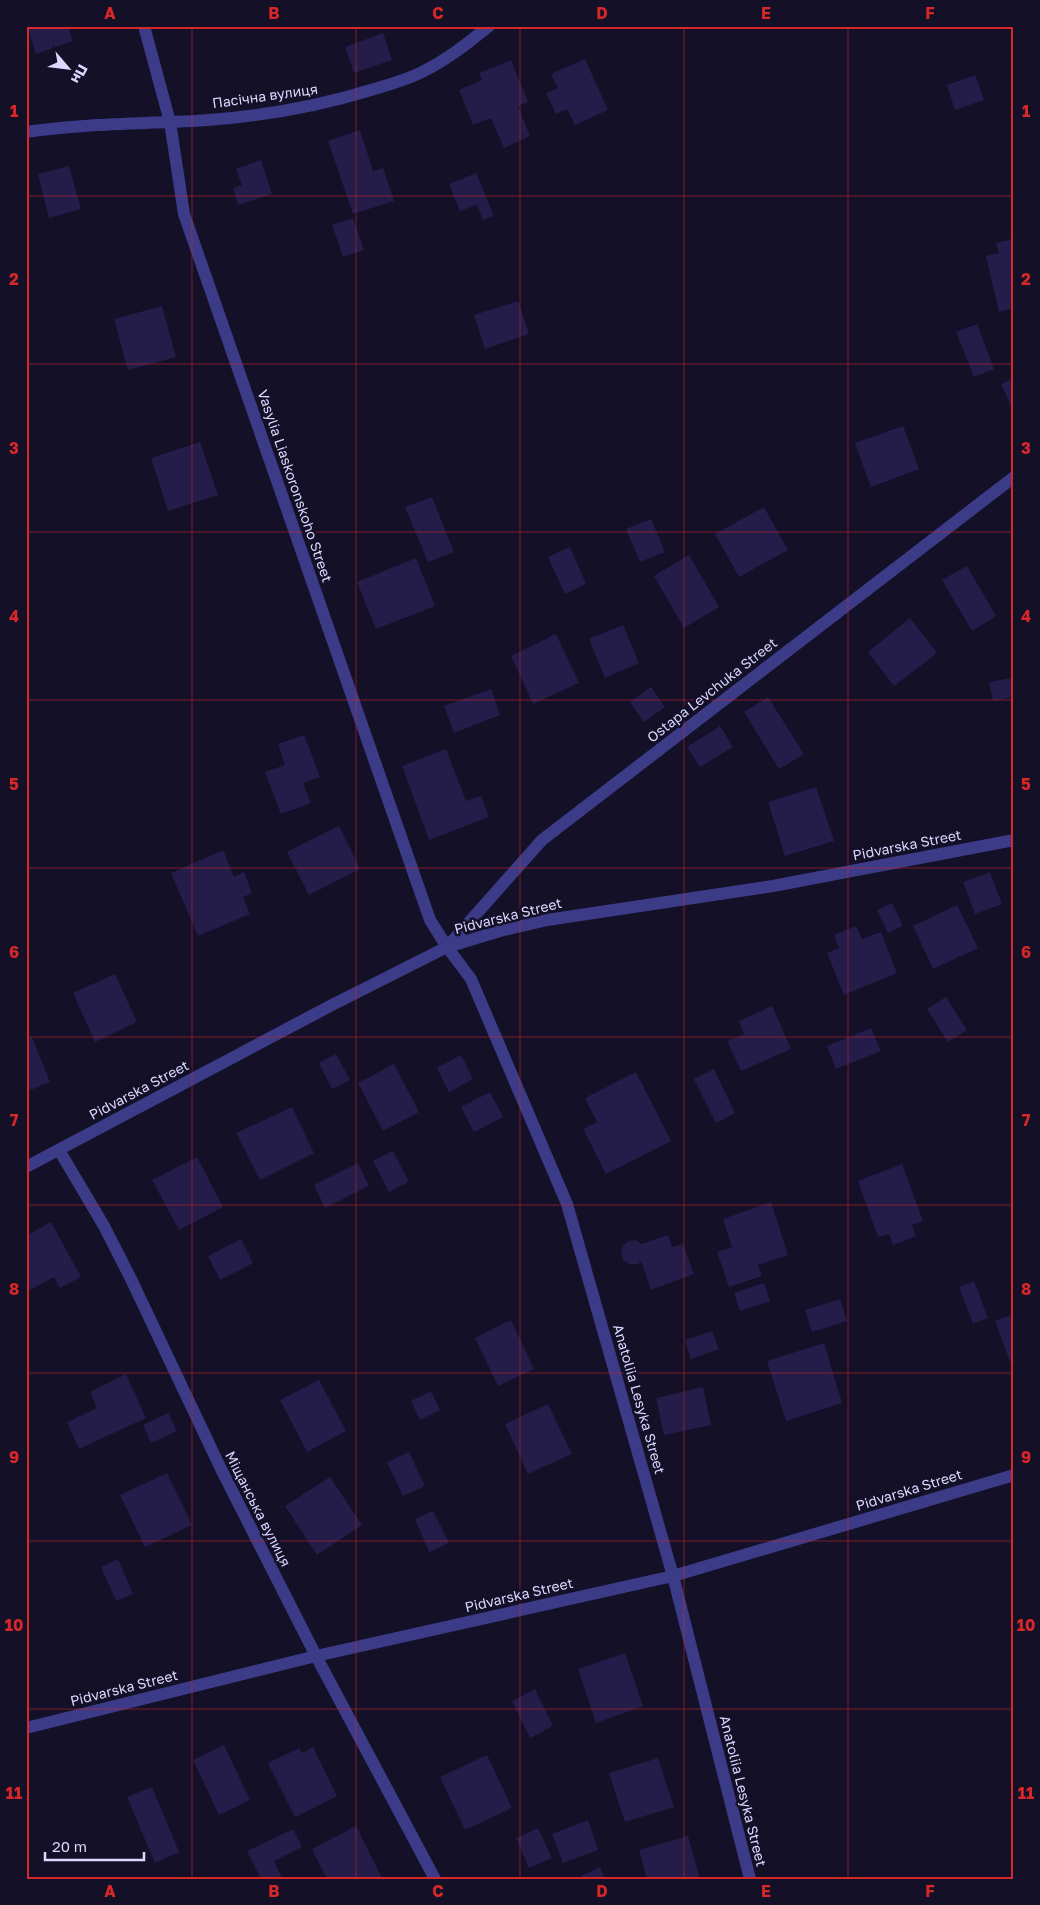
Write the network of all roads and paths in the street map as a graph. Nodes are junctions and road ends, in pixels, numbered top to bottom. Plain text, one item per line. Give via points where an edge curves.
1 (144, 26) edge
2 (489, 26) edge
3 (170, 122) junction
4 (26, 132) edge
5 (1014, 477) edge
6 (1014, 840) edge
7 (447, 947) junction
8 (59, 1150) junction
9 (26, 1167) edge
10 (1014, 1475) edge
11 (674, 1576) junction
12 (316, 1656) junction
13 (26, 1728) edge
14 (435, 1879) edge
15 (750, 1879) edge

1 - 3 street, Vasylia Liaskoronskoho Street
2 - 3 street, Пасічна вулиця via 456,52 422,72 343,99 264,113
3 - 4 street, Пасічна вулиця via 84,125
3 - 7 street, Vasylia Liaskoronskoho Street via 184,214 430,920
5 - 7 street, Ostapa Levchuka Street via 542,840
6 - 7 street, Pidvarska Street via 783,884 547,920
7 - 8 street, Pidvarska Street
7 - 11 street, Anatoliia Lesyka Street via 471,979 567,1204
8 - 9 street, Pidvarska Street
8 - 12 street, Міщанська вулиця via 132,1278 221,1469
10 - 11 street, Pidvarska Street
11 - 12 street, Pidvarska Street
11 - 15 street, Anatoliia Lesyka Street
12 - 13 street, Pidvarska Street
12 - 14 street, Міщанська вулиця

